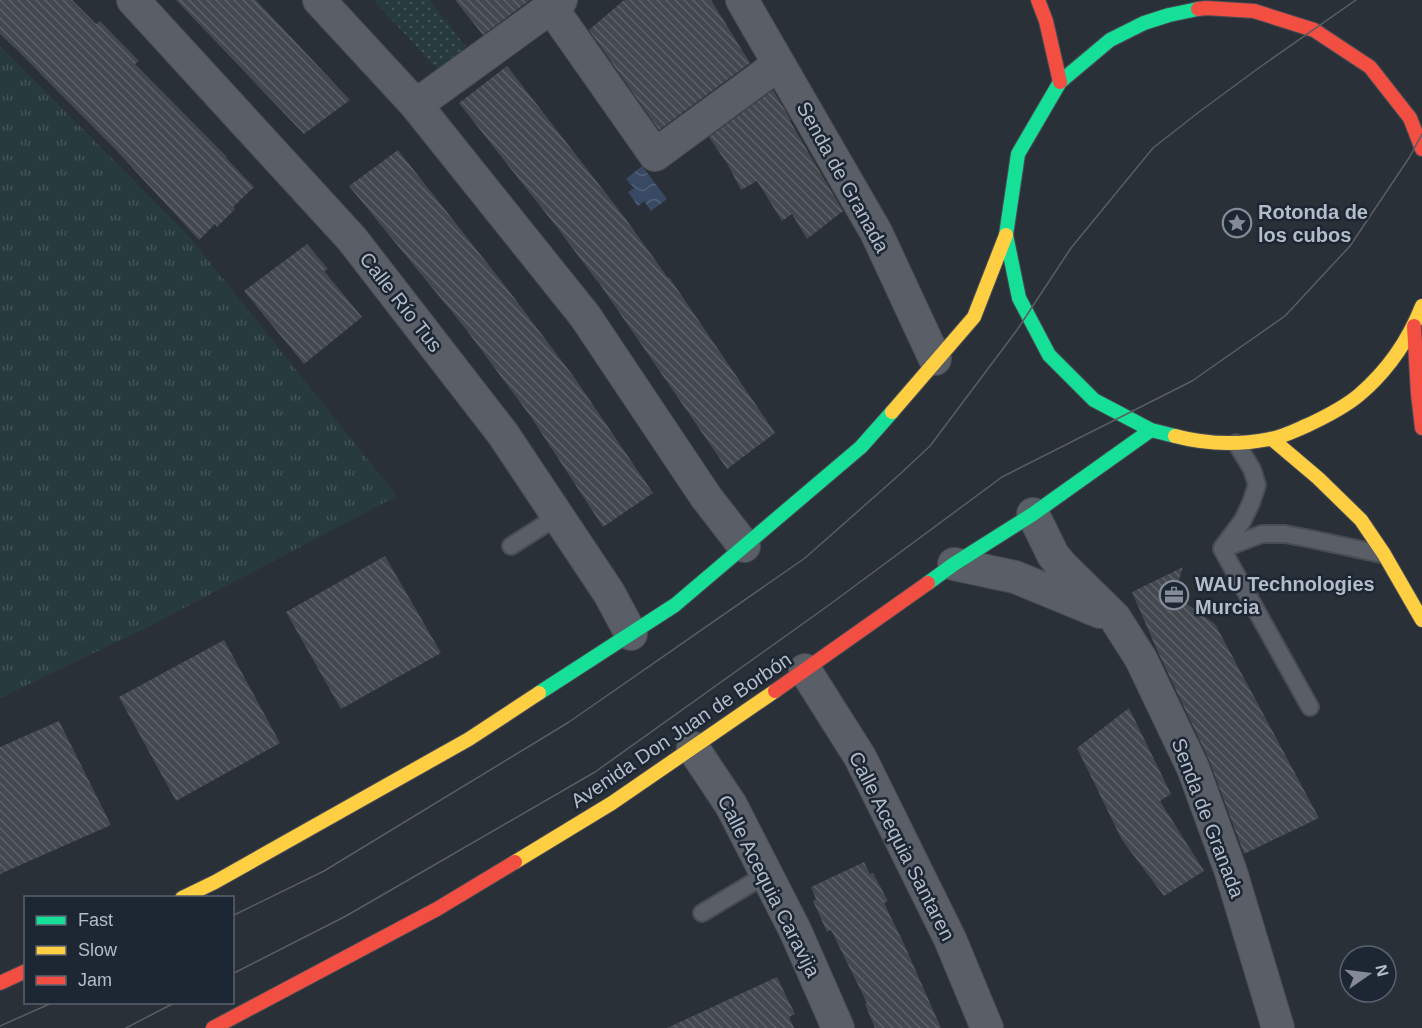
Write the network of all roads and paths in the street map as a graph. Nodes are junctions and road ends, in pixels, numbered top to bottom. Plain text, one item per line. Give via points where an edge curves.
1 (133, 0) edge
2 (319, 0) edge
3 (742, 0) edge
4 (1038, 0) edge
5 (1193, 0) edge
6 (1272, 0) edge
7 (556, 4) edge
8 (1206, 8) junction
9 (1254, 11) junction
10 (779, 64) junction
11 (1060, 82) junction
12 (416, 105) junction
13 (1422, 149) edge
14 (1006, 236) junction
15 (1422, 306) edge
16 (1414, 326) junction
17 (935, 359) junction
18 (1422, 428) edge
19 (1150, 430) junction
20 (1272, 439) junction
21 (1236, 443) junction
22 (1033, 514) junction
23 (558, 516) junction
24 (511, 546) dead end
25 (744, 546) junction
26 (1222, 549) junction
27 (1384, 554) junction
28 (954, 564) junction
29 (1115, 618) junction
30 (1422, 620) edge
31 (631, 634) junction
32 (805, 670) junction
33 (1310, 707) dead end
34 (693, 748) junction
35 (767, 874) junction
36 (184, 896) edge
37 (702, 912) dead end
38 (24, 972) edge
39 (0, 983) edge
40 (213, 1028) edge
41 (838, 1028) edge
42 (987, 1028) edge
43 (1278, 1028) edge

1 - 23 street, Calle Río Tus via 352,239 503,434
2 - 12 street
3 - 10 street, Senda de Granada
4 - 11 main road
5 - 8 main road
6 - 9 main road
7 - 10 street via 655,155
7 - 12 street
8 - 9 main road
8 - 11 main road via 1169,15 1127,31 1110,40
9 - 13 main road via 1314,30 1370,67 1410,118
10 - 17 street, Senda de Granada via 876,232
11 - 14 main road via 1018,154
12 - 25 street via 585,316 705,496
14 - 17 main road via 974,317
14 - 19 main road via 1019,298 1049,355 1094,400
15 - 16 main road
16 - 18 main road
16 - 20 main road via 1390,363 1359,395 1321,419
17 - 25 main road via 861,447
19 - 21 main road via 1192,441
19 - 22 main road, Avenida Don Juan de Borbón
20 - 21 main road
20 - 27 main road via 1361,520
21 - 26 lane via 1257,485 1243,520
22 - 28 main road, Avenida Don Juan de Borbón
22 - 29 street, Senda de Granada via 1053,555
23 - 24 lane
23 - 31 street, Calle Río Tus
25 - 31 main road via 675,605
26 - 27 lane via 1262,534 1285,534
26 - 33 lane
27 - 30 main road
28 - 29 street via 1015,577
28 - 32 main road, Avenida Don Juan de Borbón
29 - 43 street, Senda de Granada via 1140,659 1193,768 1231,872
31 - 36 main road via 470,739
32 - 34 main road, Avenida Don Juan de Borbón
32 - 42 street, Calle Acequia Santaren via 860,758 950,939
34 - 35 street, Calle Acequia Caravija via 731,805
34 - 40 main road, Avenida Don Juan de Borbón via 612,803 437,909
35 - 37 lane
35 - 41 street, Calle Acequia Caravija
38 - 39 main road

